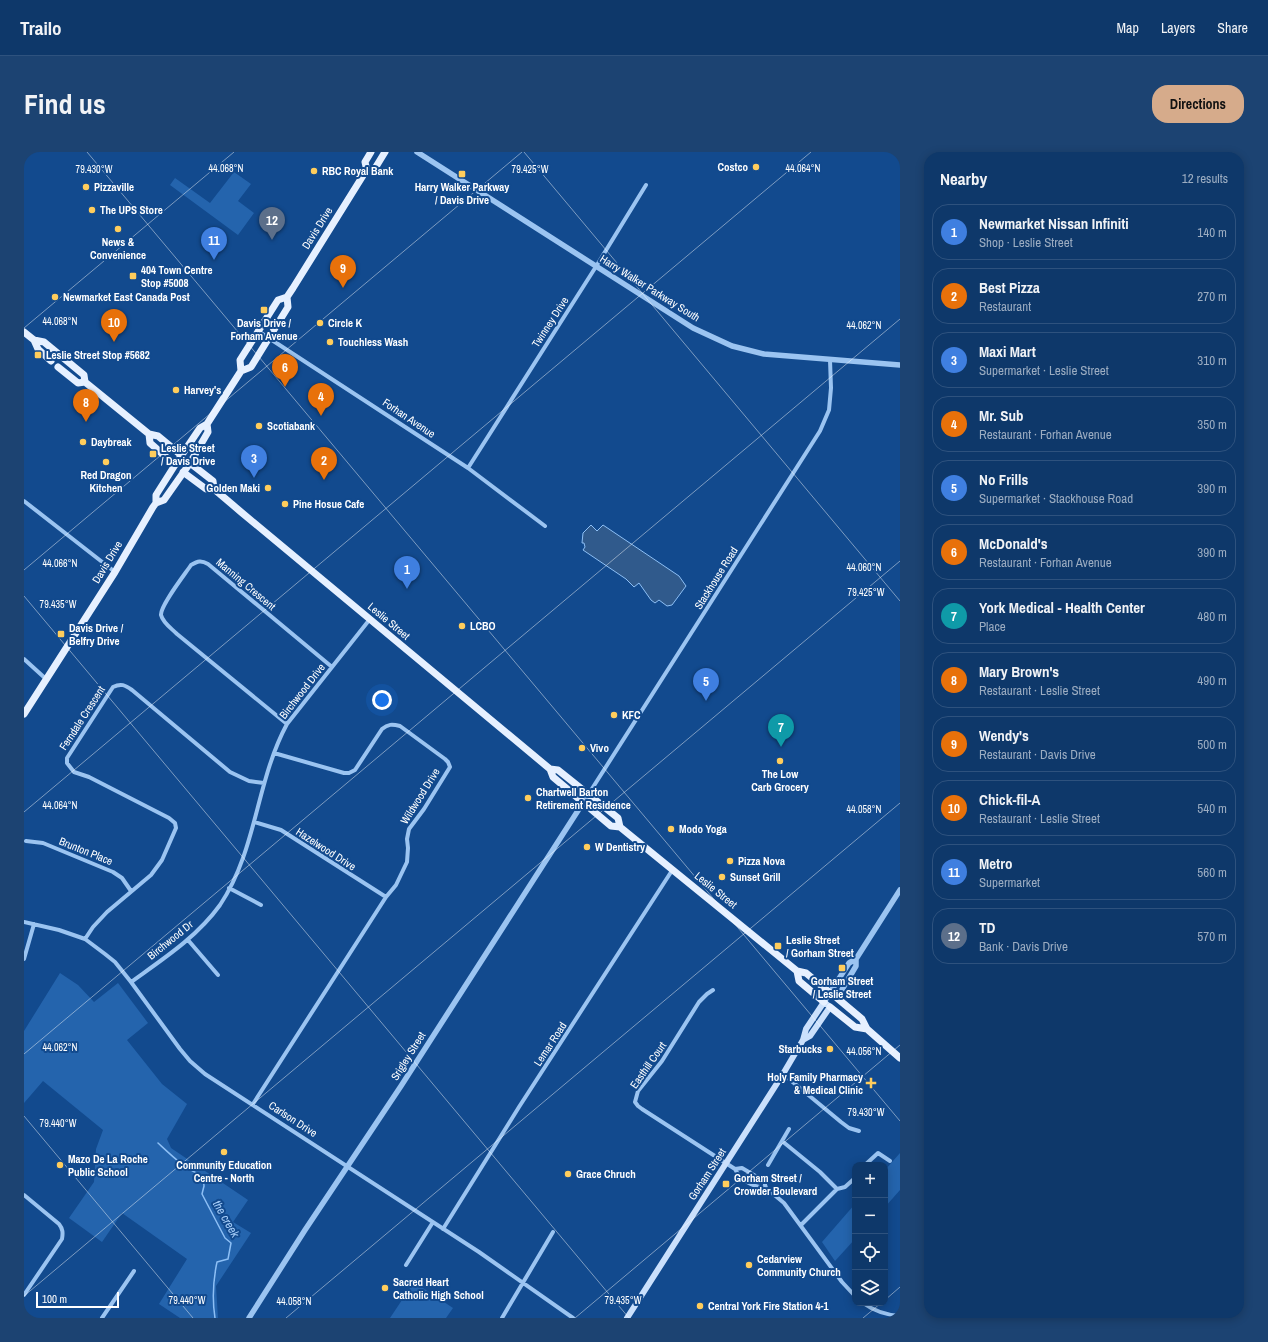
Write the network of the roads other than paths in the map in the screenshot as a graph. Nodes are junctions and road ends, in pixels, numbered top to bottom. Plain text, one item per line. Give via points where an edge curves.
1 (371, 152) edge
2 (385, 152) edge
3 (417, 152) edge
4 (367, 171) junction
5 (646, 185) dead end
6 (597, 266) junction
7 (287, 297) junction
8 (258, 331) junction
9 (24, 332) edge
10 (270, 338) junction
11 (34, 340) junction
12 (830, 360) junction
13 (51, 361) joint
14 (900, 366) edge
15 (58, 367) joint
16 (241, 371) junction
17 (85, 382) junction
18 (207, 424) junction
19 (149, 434) junction
20 (181, 455) junction
21 (190, 463) junction
22 (175, 465) junction
23 (468, 468) junction
24 (183, 472) junction
25 (214, 489) junction
26 (24, 501) edge
27 (156, 503) junction
28 (545, 526) dead end
29 (115, 572) junction
30 (370, 619) junction
31 (24, 659) edge
32 (332, 667) junction
33 (46, 679) junction
34 (24, 714) edge
35 (287, 724) junction
36 (274, 752) junction
37 (550, 769) junction
38 (264, 783) junction
39 (588, 795) junction
40 (583, 803) junction
41 (254, 822) junction
42 (620, 827) junction
43 (26, 841) dead end
44 (673, 869) junction
45 (229, 888) junction
46 (900, 890) edge
47 (130, 891) junction
48 (386, 897) junction
49 (261, 905) dead end
50 (24, 922) edge
51 (34, 924) junction
52 (85, 939) junction
53 (188, 940) junction
54 (24, 959) edge
55 (856, 959) junction
56 (796, 971) junction
57 (218, 975) dead end
58 (131, 982) junction
59 (713, 990) dead end
60 (829, 992) junction
61 (837, 998) junction
62 (824, 1002) junction
63 (830, 1007) junction
64 (867, 1029) junction
65 (803, 1040) junction
66 (900, 1058) edge
67 (783, 1074) junction
68 (252, 1104) junction
69 (789, 1129) dead end
70 (860, 1131) dead end
71 (782, 1141) junction
72 (890, 1161) dead end
73 (868, 1162) edge
74 (726, 1164) junction
75 (768, 1165) dead end
76 (347, 1166) junction
77 (735, 1169) junction
78 (852, 1181) edge
79 (766, 1188) junction
80 (837, 1189) junction
81 (24, 1194) edge
82 (433, 1222) junction
83 (801, 1225) junction
84 (443, 1228) junction
85 (553, 1232) dead end
86 (406, 1265) dead end
87 (134, 1271) dead end
88 (524, 1283) junction
89 (852, 1293) edge
90 (24, 1294) edge
91 (868, 1306) edge
92 (900, 1316) edge
93 (103, 1317) edge
94 (109, 1318) edge
95 (248, 1318) edge
96 (502, 1318) edge
97 (573, 1318) edge
98 (626, 1318) edge

1 - 4 main road, Davis Drive via 365,162
2 - 4 main road, Davis Drive via 374,170
3 - 6 street, Harry Walker Parkway South
4 - 7 main road, Davis Drive
5 - 6 street, Twinney Drive
6 - 12 street, Harry Walker Parkway South via 694,328 732,346 764,354
6 - 23 street, Twinney Drive
7 - 8 main road, Davis Drive via 278,300
7 - 10 main road, Davis Drive via 288,307
8 - 10 street, Forhan Avenue
8 - 16 main road, Davis Drive via 240,360
9 - 11 main road, Leslie Street
10 - 16 main road, Davis Drive via 251,367
10 - 23 street, Forhan Avenue
11 - 13 main road, Leslie Street via 38,349
11 - 17 main road, Leslie Street via 44,342 84,375
12 - 14 street, Harry Walker Parkway South
12 - 39 street, Stackhouse Road via 829,410 820,431
13 - 15 main road, Leslie Street
15 - 17 main road, Leslie Street via 78,383
16 - 18 main road, Davis Drive
17 - 19 main road, Leslie Street
18 - 20 main road, Davis Drive via 200,428
18 - 21 main road, Davis Drive via 208,432
19 - 20 main road, Leslie Street via 158,436
19 - 22 main road, Leslie Street via 150,443
20 - 21 main road, Leslie Street
20 - 22 main road, Davis Drive
21 - 24 main road, Davis Drive
21 - 25 main road, Leslie Street via 213,481
22 - 24 main road, Leslie Street
22 - 27 main road, Davis Drive via 156,495
23 - 28 street, Forhan Avenue
24 - 25 main road, Leslie Street via 206,489
24 - 27 main road, Davis Drive via 164,500
25 - 30 main road, Leslie Street
26 - 29 street
27 - 29 main road, Davis Drive
29 - 33 main road, Davis Drive
30 - 32 street, Birchwood Drive
30 - 37 main road, Leslie Street
31 - 33 street
32 - 35 street, Birchwood Drive
32 - 35 street, Manning Crescent via 208,564 202,561 191,565 164,604 161,613 163,620
33 - 34 main road, Davis Drive
35 - 36 street, Birchwood Drive
36 - 38 street, Birchwood Drive
36 - 48 street, Wildwood Drive via 349,773 355,770 382,729 392,724 400,726 448,762 450,767 409,828 407,862 396,885
37 - 39 main road, Leslie Street via 558,770
37 - 40 main road, Leslie Street via 553,777
38 - 41 street
38 - 47 street, Ferndale Crescent via 248,781 230,772 132,690 118,684 113,687 67,758 67,763 74,772 89,777 175,823 174,834 162,860 151,875
39 - 40 street, Srigley Street
39 - 42 main road, Leslie Street via 618,818
40 - 42 main road, Leslie Street via 611,826
40 - 76 street, Srigley Street
41 - 45 street
41 - 48 street, Hazelwood Drive via 281,830
42 - 44 main road, Leslie Street
43 - 47 street, Brunton Place via 42,843 113,872 122,878
44 - 56 main road, Leslie Street
44 - 84 street, Lemar Road
45 - 49 street
45 - 53 street, Birchwood Dr via 207,922
46 - 55 street, Gorham Street
47 - 52 street, Ferndale Crescent via 107,912
48 - 68 street, Wildwood Drive
50 - 51 street, Carlson Drive
51 - 52 street, Carlson Drive
51 - 54 street
52 - 58 street, Carlson Drive via 115,962
53 - 57 street
53 - 58 street, Birchwood Dr
55 - 60 street, Gorham Street via 849,963
55 - 61 street, Gorham Street via 856,966
56 - 60 main road, Leslie Street via 806,973
56 - 62 main road, Leslie Street via 799,981
58 - 68 street, Carlson Drive via 190,1061 205,1074
59 - 74 street, Easthill Court via 699,1002 662,1061 638,1091 635,1102
60 - 61 main road, Leslie Street
60 - 62 street, Gorham Street
61 - 63 street, Gorham Street
61 - 64 main road, Leslie Street via 862,1019
62 - 63 main road, Leslie Street
62 - 65 main road, Gorham Street via 806,1029
63 - 64 main road, Leslie Street via 855,1027
63 - 65 main road, Gorham Street via 810,1036
64 - 66 main road, Leslie Street
65 - 67 main road, Gorham Street
67 - 70 street via 849,1128
67 - 74 main road, Gorham Street
68 - 76 street, Carlson Drive
69 - 71 street
71 - 75 street
71 - 80 street
72 - 73 street via 878,1153
74 - 77 street
74 - 98 main road, Gorham Street
76 - 82 street, Carlson Drive
76 - 95 street, Srigley Street
77 - 79 street via 738,1176 757,1187
77 - 79 street via 742,1168 764,1181
78 - 80 street via 845,1187
79 - 83 street via 784,1203
80 - 83 street
81 - 90 street via 59,1224 63,1233 62,1239
82 - 84 street, Carlson Drive
82 - 86 street
83 - 89 street
84 - 88 street, Carlson Drive
85 - 88 street
87 - 93 street
88 - 96 street
88 - 97 street, Carlson Drive
91 - 92 street via 888,1315
93 - 94 street

